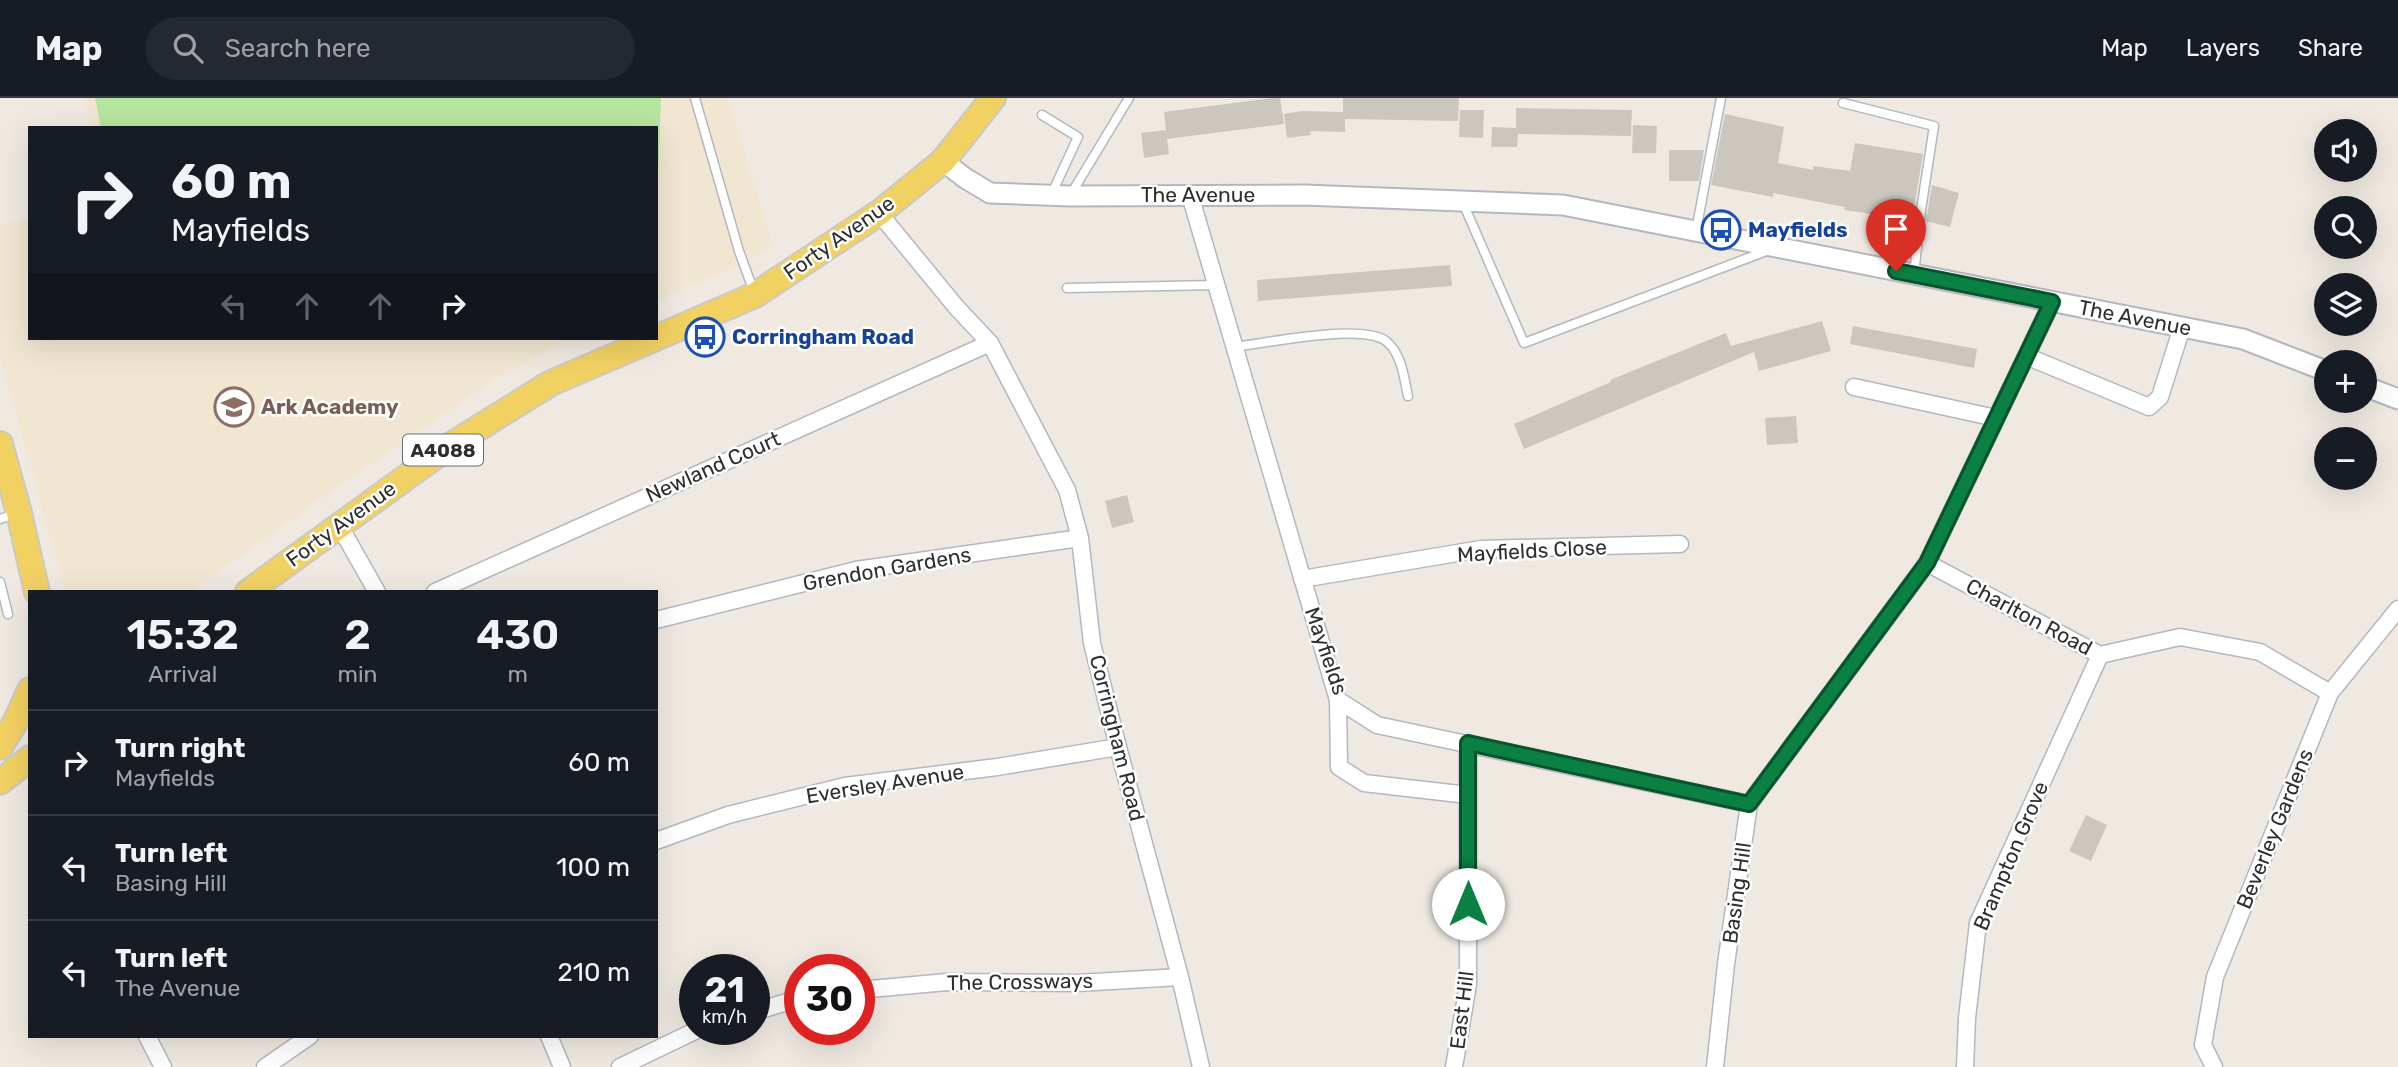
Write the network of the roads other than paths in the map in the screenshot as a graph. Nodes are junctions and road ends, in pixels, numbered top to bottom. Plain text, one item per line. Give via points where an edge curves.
1 (695, 98) edge
2 (993, 98) edge
3 (1129, 98) edge
4 (1721, 98) edge
5 (1843, 103) dead end
6 (1042, 114) dead end
7 (943, 161) junction
8 (1190, 195) junction
9 (1060, 196) junction
10 (1462, 200) junction
11 (878, 213) junction
12 (1696, 232) junction
13 (1776, 247) junction
14 (1914, 275) junction
15 (1216, 285) junction
16 (1067, 288) dead end
17 (755, 295) junction
18 (2052, 302) junction
19 (2182, 327) junction
20 (658, 337) edge
21 (651, 340) edge
22 (990, 343) junction
23 (1234, 347) junction
24 (2026, 356) junction
25 (2314, 366) edge
26 (1854, 387) dead end
27 (2377, 391) edge
28 (1408, 396) dead end
29 (2398, 400) edge
30 (1996, 418) junction
31 (0, 444) edge
32 (10, 516) edge
33 (339, 525) junction
34 (1080, 538) junction
35 (1680, 544) dead end
36 (1927, 563) junction
37 (1302, 579) junction
38 (0, 582) edge
39 (36, 590) edge
40 (251, 590) edge
41 (376, 590) edge
42 (439, 590) edge
43 (2398, 609) edge
44 (8, 614) dead end
45 (658, 620) edge
46 (2100, 655) junction
47 (28, 694) edge
48 (2330, 694) junction
49 (1338, 700) junction
50 (28, 731) edge
51 (1468, 743) junction
52 (0, 747) edge
53 (1118, 747) junction
54 (0, 753) edge
55 (28, 760) edge
56 (0, 782) edge
57 (1468, 795) junction
58 (1749, 804) junction
59 (658, 840) edge
60 (1180, 976) junction
61 (875, 988) edge
62 (148, 1038) edge
63 (307, 1038) edge
64 (551, 1038) edge
65 (679, 1039) edge
66 (163, 1067) edge
67 (265, 1067) edge
68 (562, 1067) edge
69 (620, 1067) edge
70 (1201, 1067) edge
71 (1454, 1067) edge
72 (1715, 1067) edge
73 (1965, 1067) edge
74 (2214, 1067) edge

1 - 17 lane
2 - 7 main road, Forty Avenue / A4088
3 - 9 lane
4 - 12 lane
5 - 14 lane via 1934,126
6 - 9 lane via 1078,138
7 - 9 street, The Avenue via 990,193
7 - 11 main road, Forty Avenue / A4088
8 - 9 street, The Avenue
8 - 10 street, The Avenue
8 - 15 street, Mayfields
10 - 12 street, The Avenue via 1563,205
10 - 13 lane via 1524,343
11 - 17 main road, Forty Avenue / A4088
11 - 22 street, Corringham Road
12 - 13 street, The Avenue
13 - 14 street, The Avenue
14 - 18 street, The Avenue
15 - 16 lane
15 - 23 street, Mayfields
17 - 20 main road, Forty Avenue / A4088
18 - 19 street, The Avenue
18 - 24 street, Basing Hill
19 - 24 street via 2160,397 2149,407
19 - 25 street, The Avenue via 2243,339
21 - 33 main road, Forty Avenue / A4088 via 551,383 448,447
22 - 34 street, Corringham Road via 1067,490
22 - 42 street, Newland Court
23 - 28 lane via 1332,334 1373,335 1397,354
23 - 37 street, Mayfields
24 - 30 street, Basing Hill
26 - 30 street
27 - 29 street
30 - 36 street, Basing Hill
31 - 32 main road
32 - 39 main road
33 - 40 main road, Forty Avenue / A4088
33 - 41 street
34 - 45 street, Grendon Gardens via 856,570
34 - 53 street, Corringham Road via 1093,643
35 - 37 street, Mayfields Close via 1481,550
36 - 46 street, Charlton Road
36 - 58 street, Basing Hill
37 - 49 street, Mayfields
38 - 44 lane
43 - 48 street, Beverley Gardens
46 - 48 street, Charlton Road via 2180,638 2260,652
46 - 73 street, Brampton Grove via 1978,923
47 - 52 main road
48 - 74 street, Beverley Gardens via 2215,978 2203,1045
49 - 51 street, Mayfields via 1377,725
49 - 57 street via 1339,767 1364,783
50 - 54 main road
51 - 57 street, East Hill
51 - 58 street, Mayfields
53 - 59 street, Eversley Avenue via 845,786 728,815
53 - 60 street, Corringham Road
55 - 56 main road
57 - 71 street, East Hill via 1468,985
58 - 72 street, Basing Hill
60 - 61 street, The Crossways
60 - 70 street, Corringham Road
62 - 66 street
63 - 67 street
64 - 68 street
65 - 69 street

